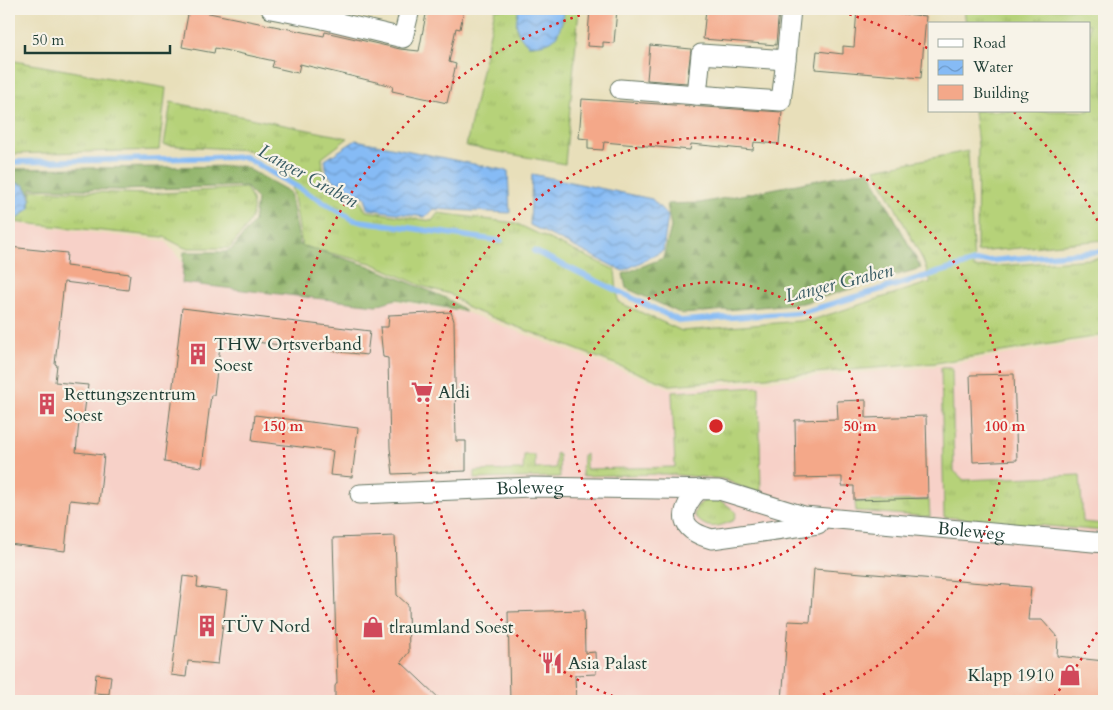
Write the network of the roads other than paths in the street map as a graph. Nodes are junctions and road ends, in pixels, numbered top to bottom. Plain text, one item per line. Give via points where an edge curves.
1 (272, 9) edge
2 (410, 9) edge
3 (791, 9) edge
4 (324, 14) edge
5 (786, 60) junction
6 (620, 89) dead end
7 (697, 94) junction
8 (699, 489) junction
9 (360, 494) dead end
10 (839, 520) junction
11 (1104, 543) edge

1 - 4 street
2 - 4 street via 403,38
3 - 5 street
5 - 7 street via 701,54
5 - 7 street via 781,101
6 - 7 street
8 - 9 street, Boleweg via 531,487
8 - 10 street, Boleweg via 719,490 804,516
8 - 10 street, Boleweg via 688,501 684,512 685,524 696,535 712,539
10 - 11 street, Boleweg

